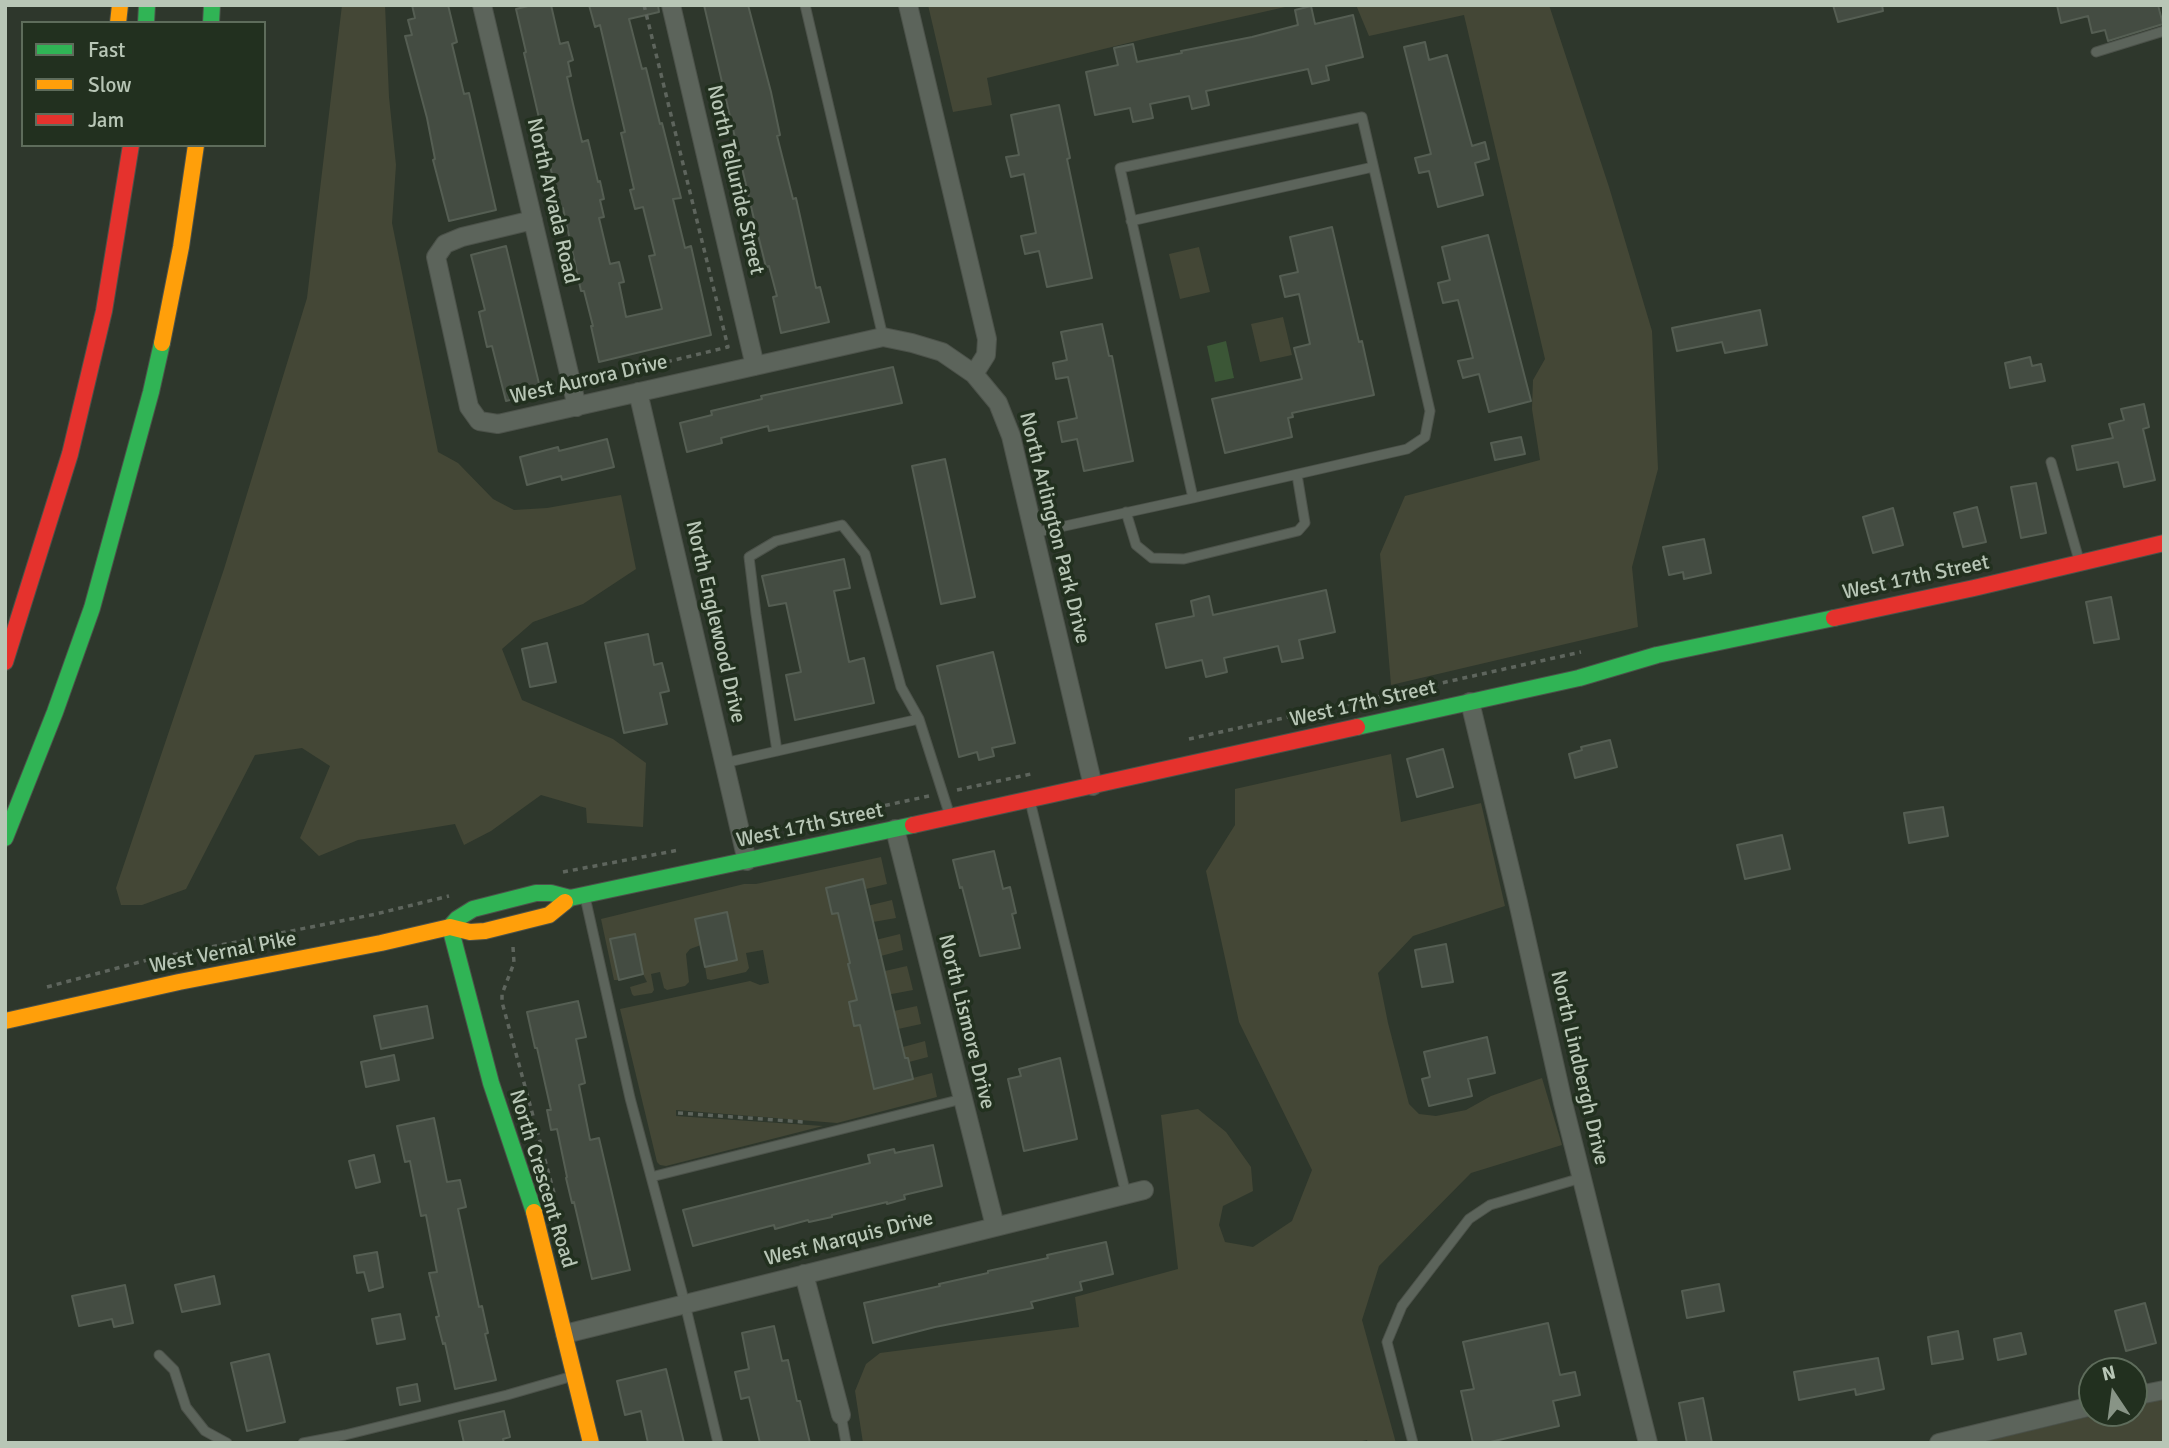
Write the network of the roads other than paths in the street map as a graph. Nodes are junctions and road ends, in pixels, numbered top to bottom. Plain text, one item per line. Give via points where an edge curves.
1 (482, 5) edge
2 (671, 5) edge
3 (805, 5) edge
4 (908, 5) edge
5 (2164, 31) edge
6 (2095, 52) dead end
7 (131, 147) edge
8 (196, 147) edge
9 (112, 159) dead end
10 (1373, 167) junction
11 (533, 220) junction
12 (1131, 221) junction
13 (117, 239) junction
14 (883, 337) junction
15 (755, 366) junction
16 (974, 374) junction
17 (638, 393) junction
18 (578, 407) junction
19 (2051, 462) dead end
20 (1297, 475) junction
21 (1193, 498) junction
22 (1126, 512) junction
23 (1033, 533) junction
24 (2164, 544) edge
25 (2080, 562) junction
26 (5, 663) edge
27 (1470, 702) junction
28 (919, 719) junction
29 (777, 751) junction
30 (724, 762) junction
31 (1093, 786) junction
32 (1030, 799) junction
33 (950, 817) junction
34 (895, 829) junction
35 (5, 838) edge
36 (747, 861) junction
37 (578, 897) junction
38 (450, 927) junction
39 (5, 1021) edge
40 (962, 1099) junction
41 (651, 1177) junction
42 (1581, 1178) junction
43 (1144, 1190) dead end
44 (1126, 1194) junction
45 (995, 1226) junction
46 (804, 1274) junction
47 (685, 1304) junction
48 (565, 1334) junction
49 (159, 1355) dead end
50 (575, 1375) junction
51 (2078, 1409) edge
52 (841, 1415) joint
53 (227, 1443) edge
54 (303, 1443) edge
55 (591, 1443) edge
56 (718, 1443) edge
57 (846, 1443) edge
58 (1413, 1443) edge
59 (1647, 1443) edge
60 (1939, 1443) edge

1 - 11 street, North Arvada Road
2 - 15 street, North Telluride Street
3 - 14 lane
4 - 16 street via 986,339 986,355
5 - 6 lane
7 - 13 main road
8 - 35 main road via 171,296 130,471 92,608
9 - 13 main road
10 - 12 lane
10 - 12 lane via 1362,117 1119,168
10 - 20 lane via 1430,411 1424,437 1407,449
11 - 18 street, North Arvada Road
11 - 18 street, West Aurora Drive via 462,237 445,244 436,257 469,405 479,421 498,425
12 - 21 lane
13 - 26 main road via 70,454
14 - 15 street, West Aurora Drive
14 - 16 street, West Aurora Drive via 942,352
15 - 17 street, West Aurora Drive
16 - 23 street, North Arlington Park Drive via 1006,419
17 - 18 street, West Aurora Drive
17 - 30 street, North Englewood Drive
19 - 25 lane
20 - 21 lane
20 - 22 lane via 1305,523 1298,531 1184,559 1152,558 1136,545
21 - 22 lane
22 - 23 lane
23 - 31 street, North Arlington Park Drive
24 - 25 main road, West 17th Street
25 - 27 main road, West 17th Street via 1657,655
27 - 31 main road, West 17th Street
27 - 42 street, North Lindbergh Drive
28 - 29 lane
28 - 29 lane via 901,687 865,554 842,525 776,541 749,557
28 - 33 lane
29 - 30 lane
30 - 36 street, North Englewood Drive
31 - 32 main road, West 17th Street
32 - 33 main road, West 17th Street
32 - 44 lane
33 - 34 main road, West 17th Street
34 - 36 main road, West 17th Street
34 - 40 street, North Lismore Drive
36 - 37 main road, West 17th Street
37 - 38 main road, West 17th Street via 542,918 479,932
37 - 38 main road, West 17th Street via 536,893 473,909
37 - 41 lane
38 - 39 main road, West Vernal Pike
38 - 48 main road, North Crescent Road via 491,1083 535,1214
40 - 41 lane
40 - 45 street, North Lismore Drive
41 - 47 lane
42 - 58 lane via 1490,1205 1469,1219 1402,1306 1388,1342
42 - 59 street, North Lindbergh Drive
43 - 44 street, West Marquis Drive
44 - 45 street, West Marquis Drive
45 - 46 street, West Marquis Drive
46 - 47 street, West Marquis Drive
46 - 52 street
47 - 48 street, West Marquis Drive
47 - 56 lane
48 - 50 main road, North Crescent Road
49 - 53 lane via 174,1370 186,1407 205,1431
50 - 54 lane
50 - 55 main road, North Crescent Road
51 - 60 street
52 - 57 lane

